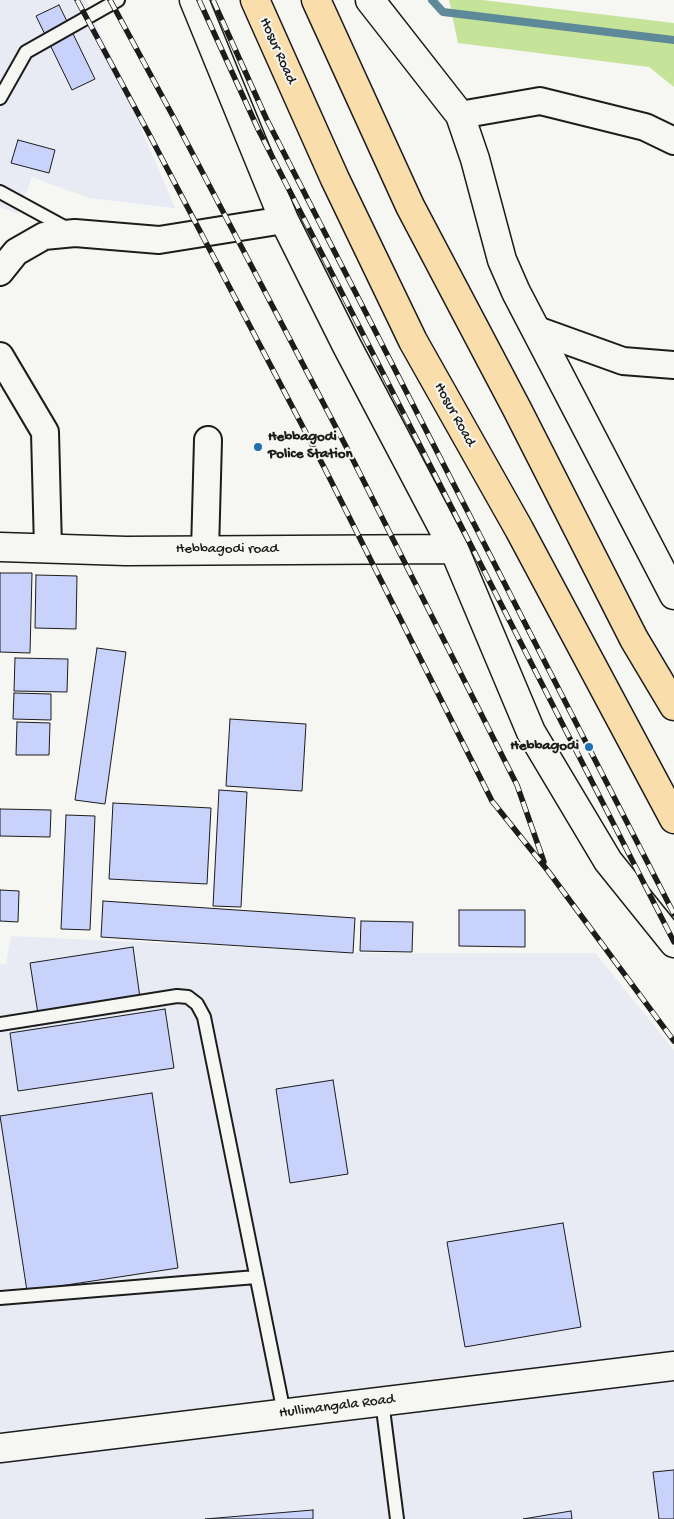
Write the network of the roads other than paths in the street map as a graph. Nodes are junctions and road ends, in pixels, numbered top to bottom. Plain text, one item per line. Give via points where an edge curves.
1 (118, 0) edge
2 (194, 0) edge
3 (255, 0) edge
4 (316, 0) edge
5 (370, 0) edge
6 (0, 98) edge
7 (460, 115) junction
8 (674, 141) edge
9 (0, 192) edge
10 (284, 220) junction
11 (75, 233) junction
12 (0, 272) edge
13 (536, 330) junction
14 (0, 356) edge
15 (674, 365) edge
16 (208, 440) dead end
17 (0, 547) edge
18 (48, 548) junction
19 (454, 549) junction
20 (205, 550) junction
21 (674, 594) edge
22 (674, 706) edge
23 (674, 819) edge
24 (674, 943) edge
25 (0, 1024) edge
26 (256, 1277) junction
27 (0, 1298) edge
28 (674, 1366) edge
29 (382, 1401) junction
30 (284, 1414) junction
31 (0, 1448) edge
32 (397, 1519) edge

1 - 6 lane via 26,52
2 - 10 street
3 - 23 highway, Hosur Road via 335,179 413,341 519,529
4 - 22 highway via 410,206 634,639
5 - 7 street
7 - 8 street via 540,101 645,127
7 - 13 street via 502,260
9 - 11 lane
10 - 11 street via 159,240
10 - 19 street
11 - 12 street via 44,236 16,252
13 - 15 street via 624,361
13 - 21 street
14 - 18 street via 45,432
16 - 20 street
17 - 18 street, Hebbagodi road
18 - 20 street, Hebbagodi road
19 - 20 street, Hebbagodi road
19 - 24 street via 531,732 608,862
25 - 26 lane via 177,996 188,997 198,1004 204,1017
26 - 27 lane
26 - 30 lane
28 - 29 street, Hullimangala Road
29 - 30 street, Hullimangala Road
29 - 32 lane
30 - 31 street, Hullimangala Road

